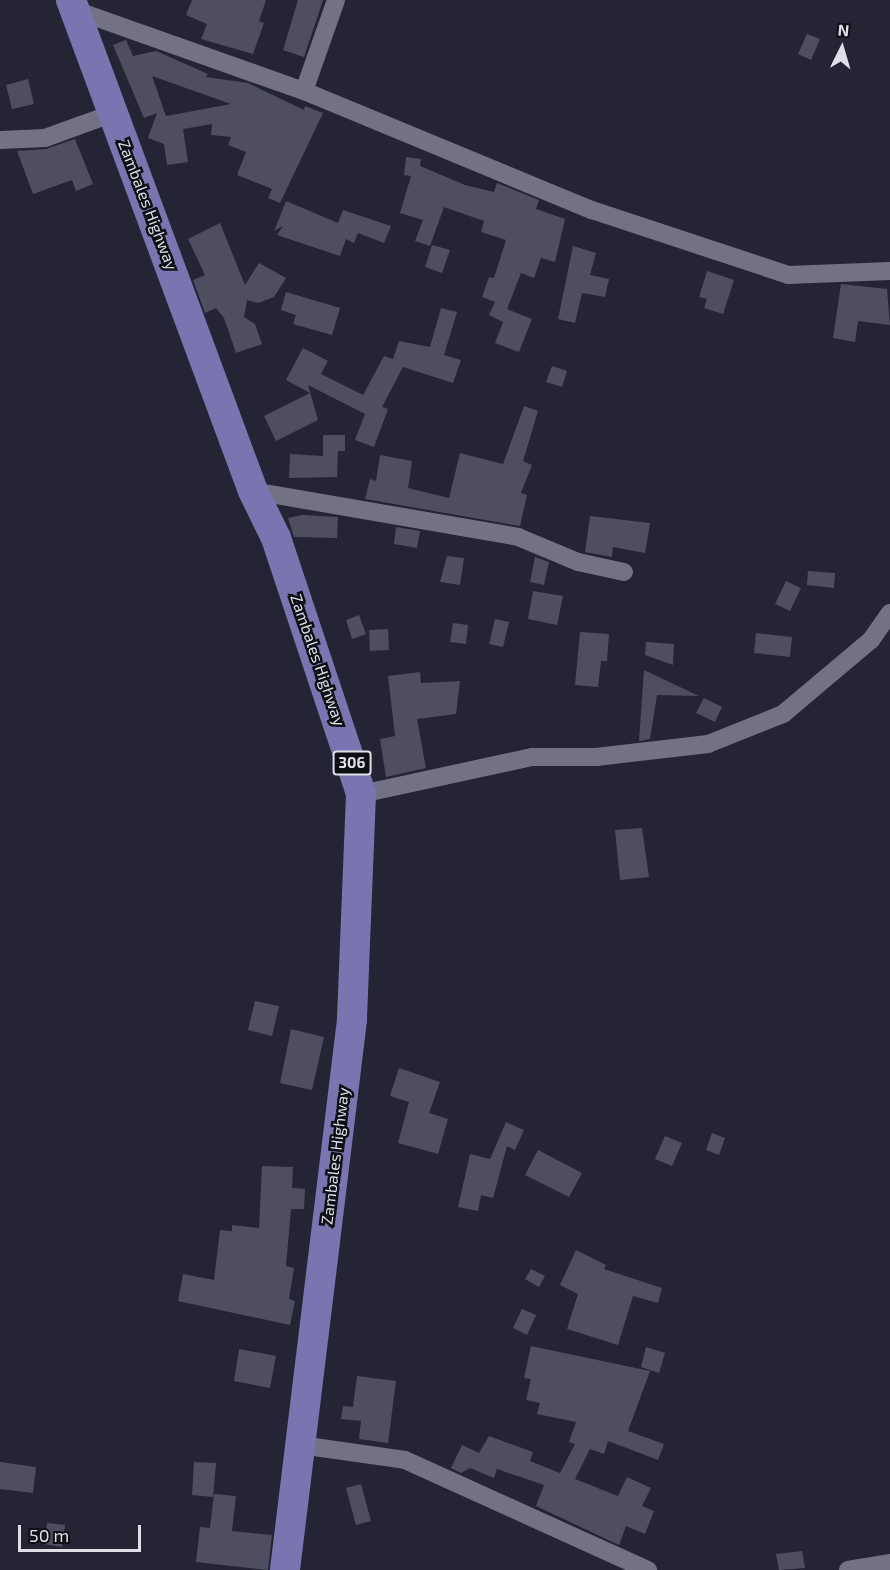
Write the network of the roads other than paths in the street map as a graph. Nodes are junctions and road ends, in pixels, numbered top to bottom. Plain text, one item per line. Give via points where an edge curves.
1 (336, 0) edge
2 (73, 5) edge
3 (304, 91) junction
4 (114, 113) junction
5 (0, 140) edge
6 (890, 272) edge
7 (253, 491) junction
8 (624, 572) dead end
9 (890, 613) edge
10 (361, 794) junction
11 (300, 1445) junction
12 (890, 1563) edge
13 (285, 1570) edge
14 (648, 1570) edge
15 (848, 1570) edge

1 - 3 street
2 - 3 street
2 - 4 main road, Zambales Highway / 306
3 - 6 street via 592,210 788,275
4 - 5 street via 45,138
4 - 7 main road, Zambales Highway / 306
7 - 8 street via 518,537 578,562
7 - 10 main road, Zambales Highway / 306 via 280,549
9 - 10 street via 871,640 783,714 708,744 596,757 532,757
10 - 11 main road, Zambales Highway / 306 via 352,1020
11 - 13 main road, Zambales Highway / 306
11 - 14 street via 405,1460
12 - 15 street

